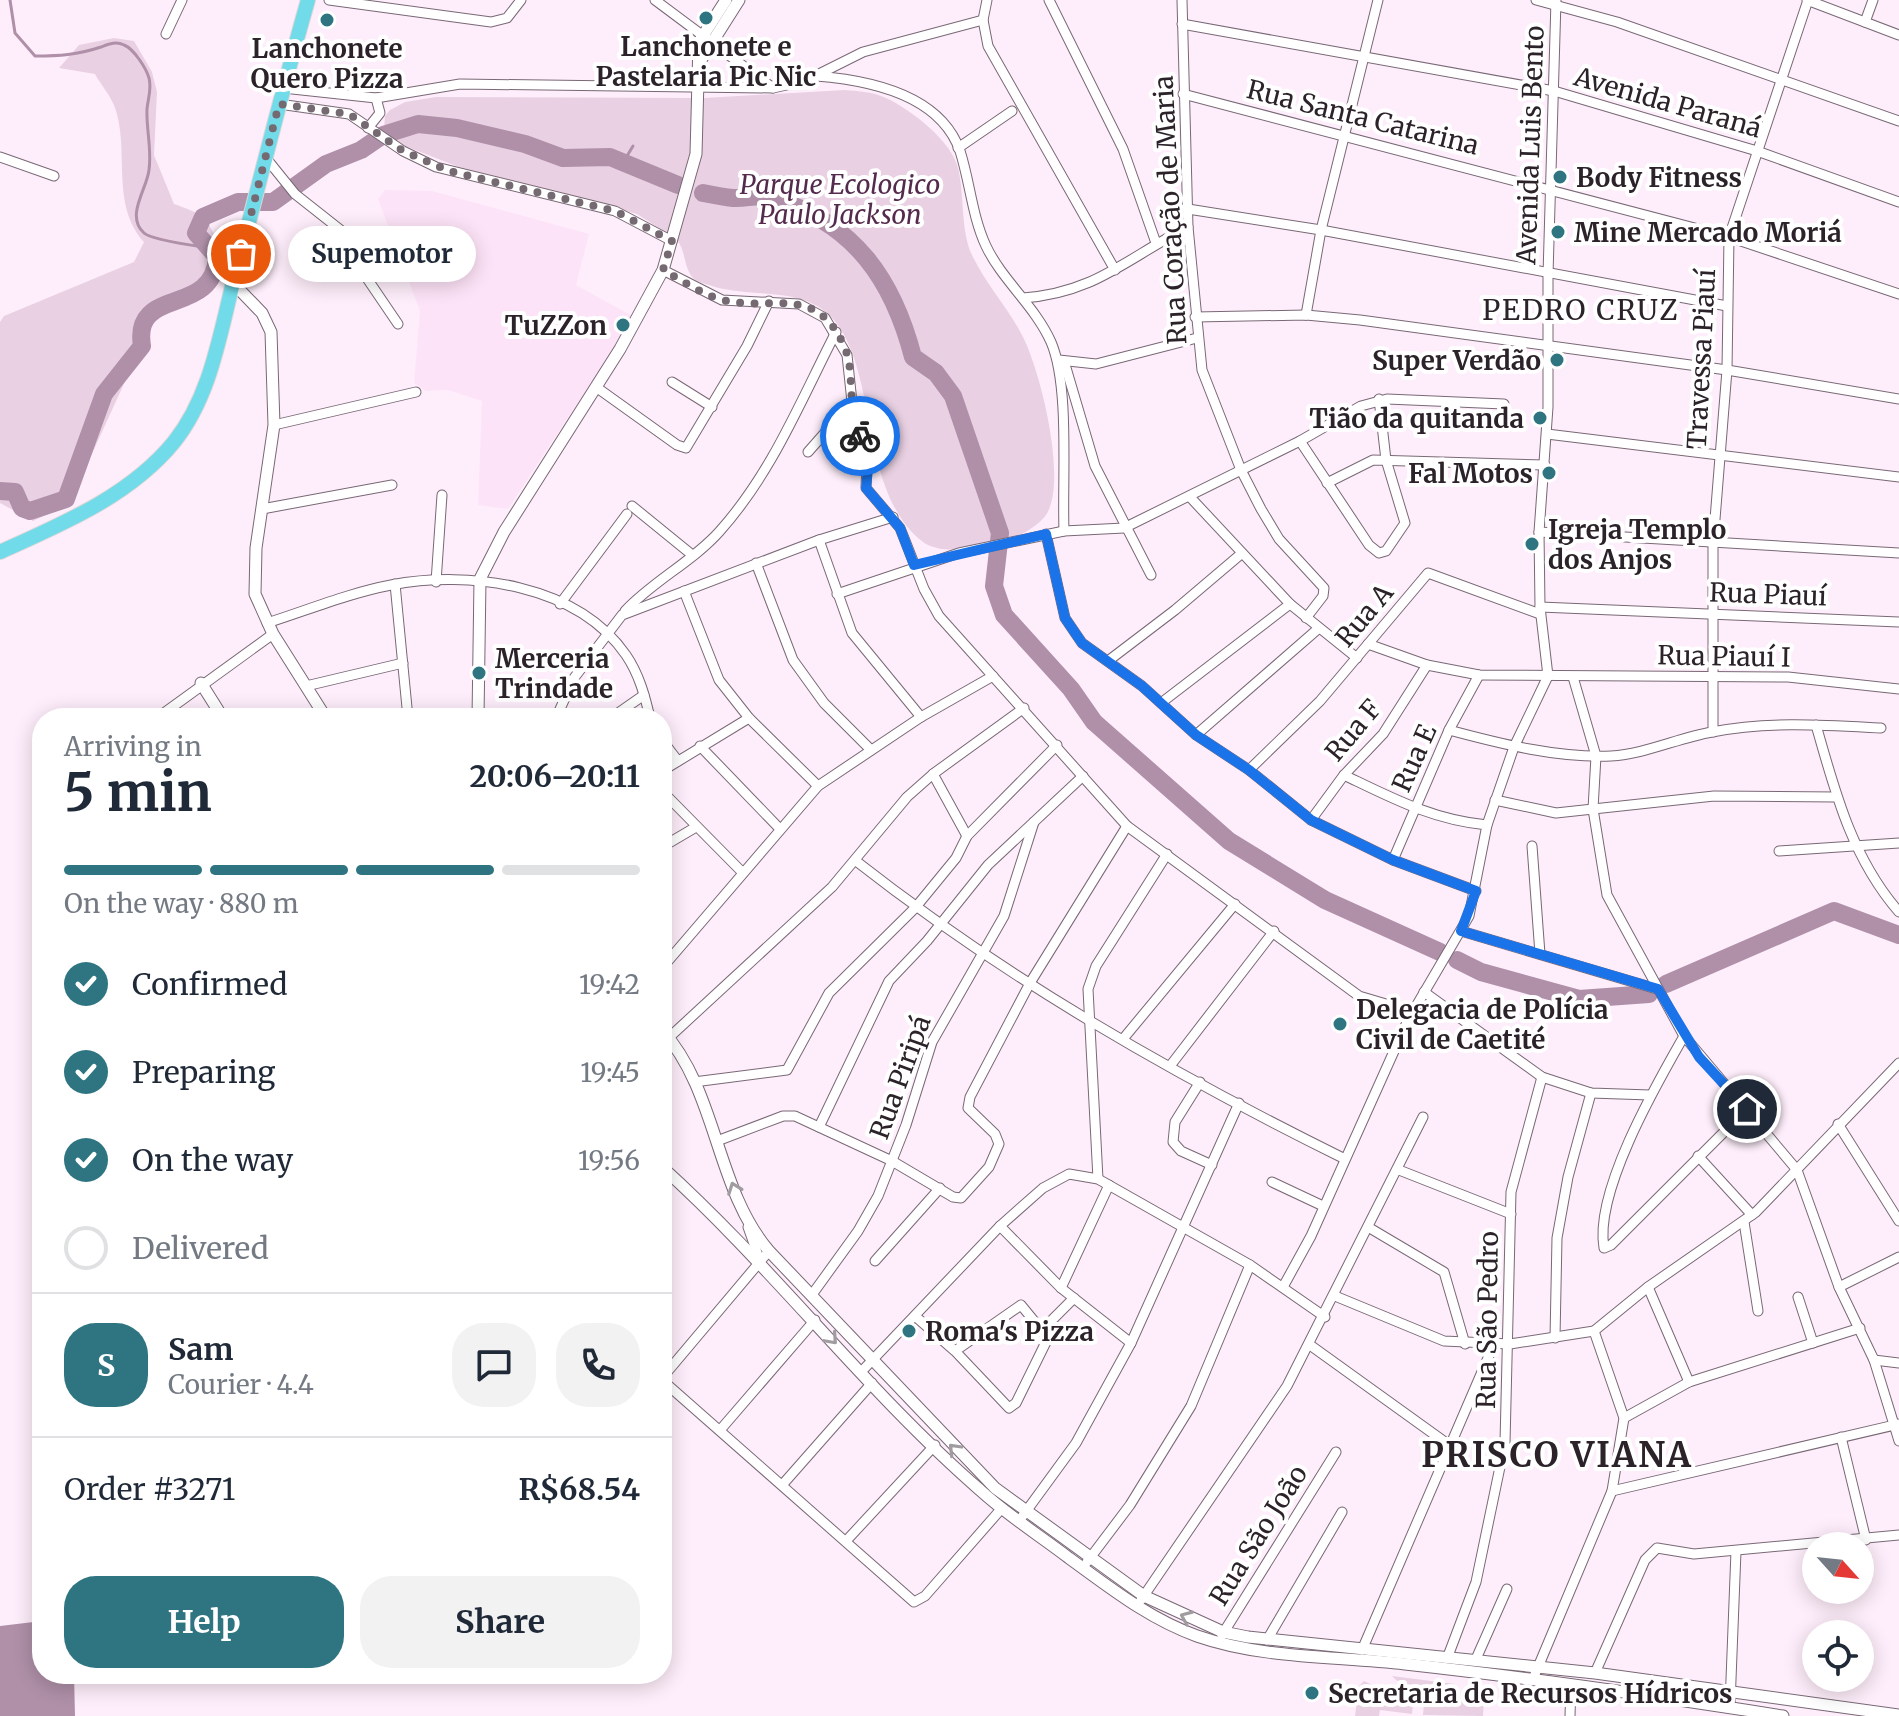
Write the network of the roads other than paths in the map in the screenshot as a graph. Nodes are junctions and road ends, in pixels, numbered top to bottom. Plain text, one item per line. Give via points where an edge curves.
1 (182, 0) edge
2 (308, 0) edge
3 (330, 0) edge
4 (421, 0) edge
5 (521, 0) edge
6 (655, 0) edge
7 (726, 0) edge
8 (739, 0) edge
9 (987, 0) edge
10 (1049, 0) edge
11 (1182, 0) edge
12 (1378, 0) edge
13 (1536, 0) edge
14 (1807, 0) edge
15 (1873, 0) edge
16 (1556, 2) edge
17 (412, 12) junction
18 (983, 20) junction
19 (1865, 22) junction
20 (1182, 24) junction
21 (166, 34) dead end
22 (1899, 35) edge
23 (707, 38) junction
24 (1363, 58) junction
25 (816, 76) junction
26 (1783, 78) junction
27 (283, 88) junction
28 (699, 88) junction
29 (773, 88) junction
30 (1554, 91) junction
31 (1183, 94) junction
32 (372, 98) junction
33 (279, 104) junction
34 (1012, 111) dead end
35 (1899, 121) edge
36 (365, 125) junction
37 (1344, 135) junction
38 (958, 148) junction
39 (1757, 151) junction
40 (0, 157) edge
41 (266, 158) junction
42 (54, 176) dead end
43 (1551, 188) junction
44 (1899, 202) edge
45 (1188, 209) junction
46 (1188, 227) junction
47 (1321, 230) junction
48 (1729, 237) junction
49 (672, 241) junction
50 (1156, 243) junction
51 (663, 270) junction
52 (1115, 270) junction
53 (1548, 275) junction
54 (233, 283) junction
55 (1899, 294) edge
56 (1023, 298) junction
57 (769, 301) junction
58 (1727, 306) junction
59 (1306, 315) junction
60 (1195, 317) junction
61 (398, 324) dead end
62 (836, 332) junction
63 (1197, 338) junction
64 (1549, 346) junction
65 (1060, 360) junction
66 (1727, 370) junction
67 (672, 382) dead end
68 (596, 387) junction
69 (416, 392) dead end
70 (1379, 399) junction
71 (1899, 399) edge
72 (852, 402) junction
73 (1504, 404) dead end
74 (712, 407) junction
75 (274, 425) junction
76 (1547, 434) junction
77 (1300, 441) junction
78 (808, 452) dead end
79 (1719, 454) junction
80 (1386, 460) junction
81 (1545, 465) junction
82 (1241, 470) junction
83 (1899, 477) edge
84 (1327, 483) junction
85 (392, 485) dead end
86 (442, 495) dead end
87 (1190, 497) junction
88 (262, 509) junction
89 (893, 517) junction
90 (1124, 528) junction
91 (1064, 531) junction
92 (1539, 532) junction
93 (1046, 534) junction
94 (819, 540) junction
95 (1713, 544) junction
96 (0, 552) edge
97 (1899, 553) edge
98 (691, 554) junction
99 (1241, 554) junction
100 (756, 563) junction
101 (914, 565) junction
102 (1151, 575) dead end
103 (480, 579) junction
104 (436, 582) junction
105 (395, 584) junction
106 (684, 591) junction
107 (837, 594) junction
108 (560, 604) junction
109 (1290, 604) junction
110 (1540, 611) junction
111 (1713, 614) junction
112 (622, 615) junction
113 (1306, 618) junction
114 (1899, 622) edge
115 (267, 623) junction
116 (1319, 628) junction
117 (608, 633) junction
118 (273, 634) junction
119 (1368, 644) junction
120 (1357, 658) junction
121 (1108, 661) junction
122 (403, 663) junction
123 (1427, 665) junction
124 (1479, 675) junction
125 (993, 676) junction
126 (1548, 676) junction
127 (1713, 676) junction
128 (1573, 677) junction
129 (201, 683) junction
130 (306, 686) junction
131 (1899, 689) edge
132 (644, 695) junction
133 (1161, 703) junction
134 (170, 708) edge
135 (217, 708) edge
136 (320, 708) edge
137 (407, 708) edge
138 (478, 708) edge
139 (560, 708) edge
140 (625, 708) edge
141 (647, 708) edge
142 (1024, 708) junction
143 (921, 717) junction
144 (749, 718) junction
145 (1816, 725) junction
146 (1881, 728) dead end
147 (1449, 730) junction
148 (1713, 732) junction
149 (1196, 735) junction
150 (1057, 745) junction
151 (700, 746) junction
152 (1514, 747) junction
153 (871, 750) junction
154 (672, 753) edge
155 (1596, 756) junction
156 (678, 761) junction
157 (672, 765) edge
158 (1249, 770) junction
159 (933, 774) junction
160 (1344, 775) junction
161 (1083, 776) junction
162 (818, 786) junction
163 (1836, 797) junction
164 (1495, 800) junction
165 (672, 802) edge
166 (1593, 809) junction
167 (1415, 810) junction
168 (1311, 820) junction
169 (1034, 822) junction
170 (1487, 825) junction
171 (1127, 826) junction
172 (696, 827) junction
173 (780, 829) junction
174 (967, 836) junction
175 (672, 841) edge
176 (1899, 843) edge
177 (1854, 844) junction
178 (1532, 846) dead end
179 (1779, 851) dead end
180 (1167, 854) junction
181 (1393, 860) junction
182 (856, 861) junction
183 (743, 873) junction
184 (1476, 891) junction
185 (1235, 904) junction
186 (915, 908) junction
187 (1899, 912) edge
188 (941, 924) junction
189 (1274, 931) junction
190 (1461, 931) junction
191 (983, 952) junction
192 (1540, 954) junction
193 (672, 956) edge
194 (1030, 983) junction
195 (1658, 989) junction
196 (1424, 992) junction
197 (1413, 1012) junction
198 (1090, 1020) junction
199 (672, 1030) edge
200 (1684, 1036) junction
201 (1123, 1039) junction
202 (672, 1049) edge
203 (1899, 1063) edge
204 (1170, 1066) junction
205 (1542, 1077) junction
206 (694, 1082) junction
207 (1200, 1082) junction
208 (1591, 1093) junction
209 (1650, 1095) junction
210 (1239, 1103) junction
211 (1747, 1109) junction
212 (1423, 1117) dead end
213 (1838, 1124) junction
214 (819, 1127) junction
215 (717, 1141) junction
216 (1698, 1156) junction
217 (1343, 1158) junction
218 (892, 1161) junction
219 (1212, 1165) junction
220 (1399, 1170) junction
221 (1797, 1170) junction
222 (672, 1178) edge
223 (1098, 1179) junction
224 (1272, 1182) dead end
225 (1109, 1185) junction
226 (940, 1188) junction
227 (1323, 1206) junction
228 (1511, 1214) junction
229 (1748, 1218) junction
230 (746, 1221) junction
231 (1899, 1221) edge
232 (1000, 1226) junction
233 (1368, 1227) junction
234 (1183, 1229) junction
235 (769, 1251) junction
236 (1899, 1257) edge
237 (760, 1261) junction
238 (875, 1261) dead end
239 (1250, 1265) junction
240 (1283, 1287) junction
241 (1648, 1287) junction
242 (1839, 1287) junction
243 (1061, 1288) junction
244 (811, 1296) junction
245 (1335, 1296) junction
246 (1798, 1297) dead end
247 (1074, 1298) junction
248 (1758, 1311) dead end
249 (915, 1316) junction
250 (1325, 1317) junction
251 (815, 1320) junction
252 (1860, 1328) junction
253 (1043, 1329) junction
254 (1594, 1331) junction
255 (1555, 1338) junction
256 (1131, 1343) junction
257 (1813, 1343) junction
258 (1465, 1344) junction
259 (1494, 1344) junction
260 (1510, 1344) junction
261 (1310, 1345) junction
262 (955, 1351) junction
263 (1874, 1360) junction
264 (872, 1361) junction
265 (1899, 1363) edge
266 (672, 1367) edge
267 (861, 1372) junction
268 (1689, 1382) junction
269 (872, 1383) junction
270 (672, 1387) edge
271 (1624, 1418) junction
272 (1896, 1424) edge
273 (721, 1429) junction
274 (1841, 1437) junction
275 (1899, 1441) edge
276 (935, 1445) junction
277 (1449, 1445) junction
278 (1336, 1452) dead end
279 (783, 1484) junction
280 (1612, 1491) junction
281 (1002, 1508) junction
282 (1342, 1512) dead end
283 (1023, 1516) junction
284 (1864, 1532) edge
285 (1899, 1535) edge
286 (1874, 1539) edge
287 (846, 1541) junction
288 (1802, 1545) edge
289 (1736, 1551) junction
290 (1086, 1564) junction
291 (1507, 1589) dead end
292 (1140, 1602) junction
293 (1221, 1637) junction
294 (1267, 1640) junction
295 (1356, 1653) junction
296 (1448, 1656) junction
297 (1476, 1659) junction
298 (1496, 1662) junction
299 (1540, 1667) junction
300 (1595, 1673) junction
301 (1494, 1676) junction
302 (1533, 1679) junction
303 (1571, 1684) junction
304 (1731, 1692) junction
305 (1778, 1699) junction
306 (1730, 1705) junction
307 (1899, 1715) edge
308 (1570, 1716) edge
309 (1781, 1716) edge

1 - 21 street
2 - 27 main road
3 - 17 street
4 - 17 street
5 - 17 street via 497,22
6 - 23 street
7 - 23 street
8 - 23 street
9 - 18 street
10 - 50 street via 1123,149
11 - 20 street, Rua Coração de Maria
12 - 24 street
13 - 16 street
14 - 19 street
14 - 26 street, Travessa Piauí
15 - 19 street
16 - 26 street
16 - 30 street, Avenida Luis Bento
18 - 25 street via 863,52
18 - 52 street via 985,39 1009,87
19 - 22 street
20 - 24 street, Avenida Paraná
20 - 31 street, Rua Coração de Maria
23 - 28 street
23 - 29 street
24 - 30 street, Avenida Paraná
24 - 37 street
25 - 29 street
25 - 38 street via 865,81 911,98 933,114
26 - 35 street
26 - 39 street, Travessa Piauí
27 - 32 street
27 - 33 main road
28 - 29 street
28 - 32 street via 460,84
28 - 49 street via 696,154
30 - 39 street, Avenida Paraná
30 - 43 street, Avenida Luis Bento
31 - 37 street, Rua Santa Catarina
31 - 45 street, Rua Coração de Maria
32 - 36 street via 361,105
32 - 36 street via 380,113
33 - 36 street via 340,111
33 - 41 main road
34 - 38 street
36 - 49 street via 436,167 615,211
37 - 43 street, Rua Santa Catarina
37 - 47 street
38 - 56 street via 987,250
39 - 44 street, Avenida Paraná
39 - 48 street, Travessa Piauí
40 - 42 street
41 - 54 main road
41 - 61 street via 295,194 352,239 361,254 362,271
43 - 48 street, Rua Santa Catarina
43 - 53 street, Avenida Luis Bento
45 - 46 street, Rua Coração de Maria
45 - 47 street
46 - 50 street
46 - 60 street, Rua Coração de Maria
47 - 53 street
47 - 59 street
48 - 55 street, Rua Santa Catarina
48 - 58 street, Travessa Piauí
49 - 51 street
50 - 52 street
51 - 57 street via 722,300
51 - 68 street
52 - 56 street via 1071,292
53 - 58 street
53 - 64 street, Avenida Luis Bento
54 - 75 street via 269,326
54 - 96 main road via 205,389 173,443 99,504
56 - 65 street
57 - 62 street via 808,307
57 - 74 street
58 - 66 street, Travessa Piauí
59 - 60 street
59 - 64 street
60 - 63 street, Rua Coração de Maria
62 - 72 street via 847,355
62 - 98 street via 768,469 715,536
63 - 65 street via 1096,364
63 - 82 street, Rua Coração de Maria via 1207,384
64 - 66 street
64 - 76 street, Avenida Luis Bento
65 - 90 street via 1095,466
65 - 91 street
66 - 71 street
66 - 79 street, Travessa Piauí
67 - 74 street
68 - 74 street via 682,448 690,446
68 - 103 street
69 - 75 street
70 - 73 street
70 - 77 street
70 - 80 street
72 - 78 street
72 - 89 street via 867,462 866,488
75 - 88 street
76 - 79 street
76 - 81 street, Avenida Luis Bento
77 - 82 street
77 - 84 street
79 - 83 street
79 - 95 street, Travessa Piauí
80 - 81 street
80 - 84 street via 1373,460
80 - 84 street via 1405,523 1386,551 1379,553 1369,545
81 - 92 street, Avenida Luis Bento
82 - 87 street
82 - 113 street, Rua Coração de Maria via 1275,532 1324,588
85 - 88 street
86 - 104 street
87 - 90 street
87 - 99 street
88 - 115 street via 254,582
89 - 94 street
89 - 101 street
90 - 91 street
90 - 102 street
91 - 93 street
92 - 95 street
92 - 110 street, Avenida Luis Bento
93 - 101 street
93 - 121 street via 1069,627
94 - 100 street
94 - 107 street
95 - 97 street
95 - 111 street, Travessa Piauí
98 - 108 street via 630,510
98 - 112 street
99 - 109 street
99 - 121 street
100 - 106 street
100 - 153 street via 793,660 824,703
101 - 107 street
101 - 125 street via 939,616
103 - 104 street
103 - 108 street
103 - 138 street
104 - 105 street
105 - 115 street
105 - 122 street
106 - 112 street
106 - 144 street via 712,667
107 - 143 street via 852,633
108 - 117 street
109 - 113 street
109 - 133 street
110 - 111 street, Rua Piauí
110 - 119 street, Rua A via 1430,572
110 - 126 street, Avenida Luis Bento
111 - 114 street, Rua Piauí
111 - 127 street, Travessa Piauí
112 - 117 street
113 - 116 street
115 - 118 street
116 - 120 street
116 - 149 street
117 - 132 street via 626,656
117 - 139 street via 574,678
118 - 129 street
118 - 130 street
119 - 120 street, Rua A
119 - 123 street, Rua Piauí I
120 - 158 street, Rua A
121 - 133 street
122 - 130 street
122 - 137 street
123 - 124 street, Rua Piauí I
123 - 160 street, Rua F via 1383,734
124 - 126 street, Rua Piauí I
124 - 147 street, Rua E
125 - 142 street
125 - 143 street
126 - 128 street, Rua Piauí I
126 - 152 street
127 - 128 street, Rua Piauí I
127 - 131 street, Rua Piauí I via 1788,677
127 - 148 street, Travessa Piauí
128 - 155 street
129 - 134 street
129 - 135 street
130 - 136 street
132 - 140 street
132 - 141 street
133 - 149 street
142 - 150 street
142 - 159 street
143 - 153 street
144 - 151 street
144 - 162 street
145 - 146 street
145 - 148 street
145 - 163 street
147 - 152 street
147 - 167 street, Rua E
148 - 155 street
149 - 158 street
150 - 161 street
150 - 174 street
151 - 156 street
151 - 173 street
152 - 155 street
152 - 164 street
153 - 162 street
154 - 156 street
155 - 166 street
156 - 157 street
158 - 168 street
159 - 174 street
159 - 182 street via 907,797
160 - 167 street
160 - 168 street, Rua F
161 - 169 street
161 - 171 street
162 - 173 street
163 - 166 street via 1746,794
163 - 177 street
164 - 166 street via 1544,813
164 - 170 street
165 - 172 street
166 - 195 street via 1607,895
167 - 170 street
167 - 181 street, Rua E
168 - 181 street
169 - 188 street via 988,865
169 - 191 street, Rua Piripá via 1007,908
170 - 184 street
171 - 180 street
171 - 194 street
172 - 175 street
172 - 183 street
173 - 183 street
174 - 186 street
176 - 177 street
177 - 179 street
177 - 187 street
178 - 192 street
180 - 185 street
180 - 198 street via 1096,966 1088,989
181 - 184 street
182 - 186 street
182 - 199 street
183 - 193 street
184 - 190 street
185 - 189 street
185 - 201 street
186 - 188 street
186 - 206 street via 829,993 787,1070
188 - 191 street
188 - 214 street via 883,989
189 - 197 street via 1359,996
189 - 204 street
190 - 192 street
190 - 196 street
191 - 194 street
191 - 218 street, Rua Piripá via 932,1042
192 - 195 street
194 - 198 street
194 - 226 street via 967,1103 999,1144 989,1167 964,1196 956,1199
195 - 200 street
196 - 197 street
196 - 205 street
197 - 217 street
198 - 201 street
198 - 223 street
200 - 209 street
200 - 211 street
201 - 204 street
202 - 206 street
203 - 213 street
204 - 207 street
205 - 208 street
205 - 228 street, Rua São Pedro via 1514,1176
206 - 215 street
207 - 210 street
207 - 219 street via 1172,1132 1173,1142
208 - 209 street
208 - 255 street via 1557,1238
209 - 216 street via 1607,1203 1604,1248
210 - 217 street
210 - 219 street
211 - 216 street
211 - 221 street
212 - 220 street
213 - 221 street
213 - 231 street
214 - 215 street via 788,1115
214 - 218 street
230 -> 215 street
216 - 229 street
217 - 227 street
218 - 226 street
218 - 244 street, Rua Piripá via 866,1219
219 - 234 street
220 - 228 street
220 - 233 street
221 - 229 street
221 - 242 street
222 - 237 street
223 - 225 street
223 - 232 street via 1077,1173 1060,1177
224 - 227 street
225 - 234 street
225 - 243 street
226 - 238 street
227 - 240 street
228 - 260 street, Rua São Pedro
229 - 241 street
229 - 248 street
230 - 235 street
230 - 237 street
232 - 243 street
232 - 249 street
233 - 245 street
233 - 258 street via 1444,1272
234 - 239 street
234 - 256 street
235 - 237 street
235 - 244 street
236 - 242 street
237 - 251 street
237 - 266 street
239 - 240 street
239 - 290 street via 1191,1406
240 - 250 street
241 - 254 street
241 - 268 street
242 - 252 street
243 - 247 street
244 - 264 street
245 - 250 street
245 - 258 street via 1432,1339
246 - 257 street
247 - 253 street
247 - 256 street
249 - 262 street
249 - 264 street
250 - 261 street
251 -> 267 street
251 - 273 street
252 - 257 street
252 - 263 street
253 - 262 street via 1021,1305
253 - 262 street via 1047,1343 1011,1408
254 - 255 street
254 - 271 street
255 - 260 street
256 - 283 street via 1076,1443
257 - 268 street
258 - 259 street
259 - 260 street
259 - 277 street
260 - 296 street, Rua São Pedro via 1505,1443 1476,1582
261 - 277 street
261 - 292 street via 1278,1402
263 - 265 street
263 - 272 street
264 - 267 street
283 -> 264 street
267 - 269 street
268 - 271 street
269 - 276 street
269 - 279 street
270 - 273 street
271 - 280 street
272 - 274 street
272 - 275 street
273 - 279 street
274 - 280 street
274 - 284 street
276 - 281 street
276 - 287 street
277 - 295 street
278 - 293 street, Rua São João
279 - 287 street
280 - 299 street
281 - 283 street
281 - 287 street via 917,1602 905,1597
282 - 294 street
283 - 290 street
285 - 286 street
288 - 289 street
289 - 300 street via 1652,1551
289 - 304 street
290 - 292 street
291 - 297 street
292 - 293 street via 1194,1635
293 - 294 street
293 - 295 street
294 - 295 street
295 - 296 street
295 - 301 street
296 - 297 street
297 - 298 street
298 - 299 street
298 - 301 street
299 - 300 street
299 - 302 street
300 - 304 street
301 - 302 street
302 - 303 street
303 - 306 street
303 - 308 street
304 - 305 street
304 - 306 street
305 - 307 street
305 - 309 street
306 - 309 street

